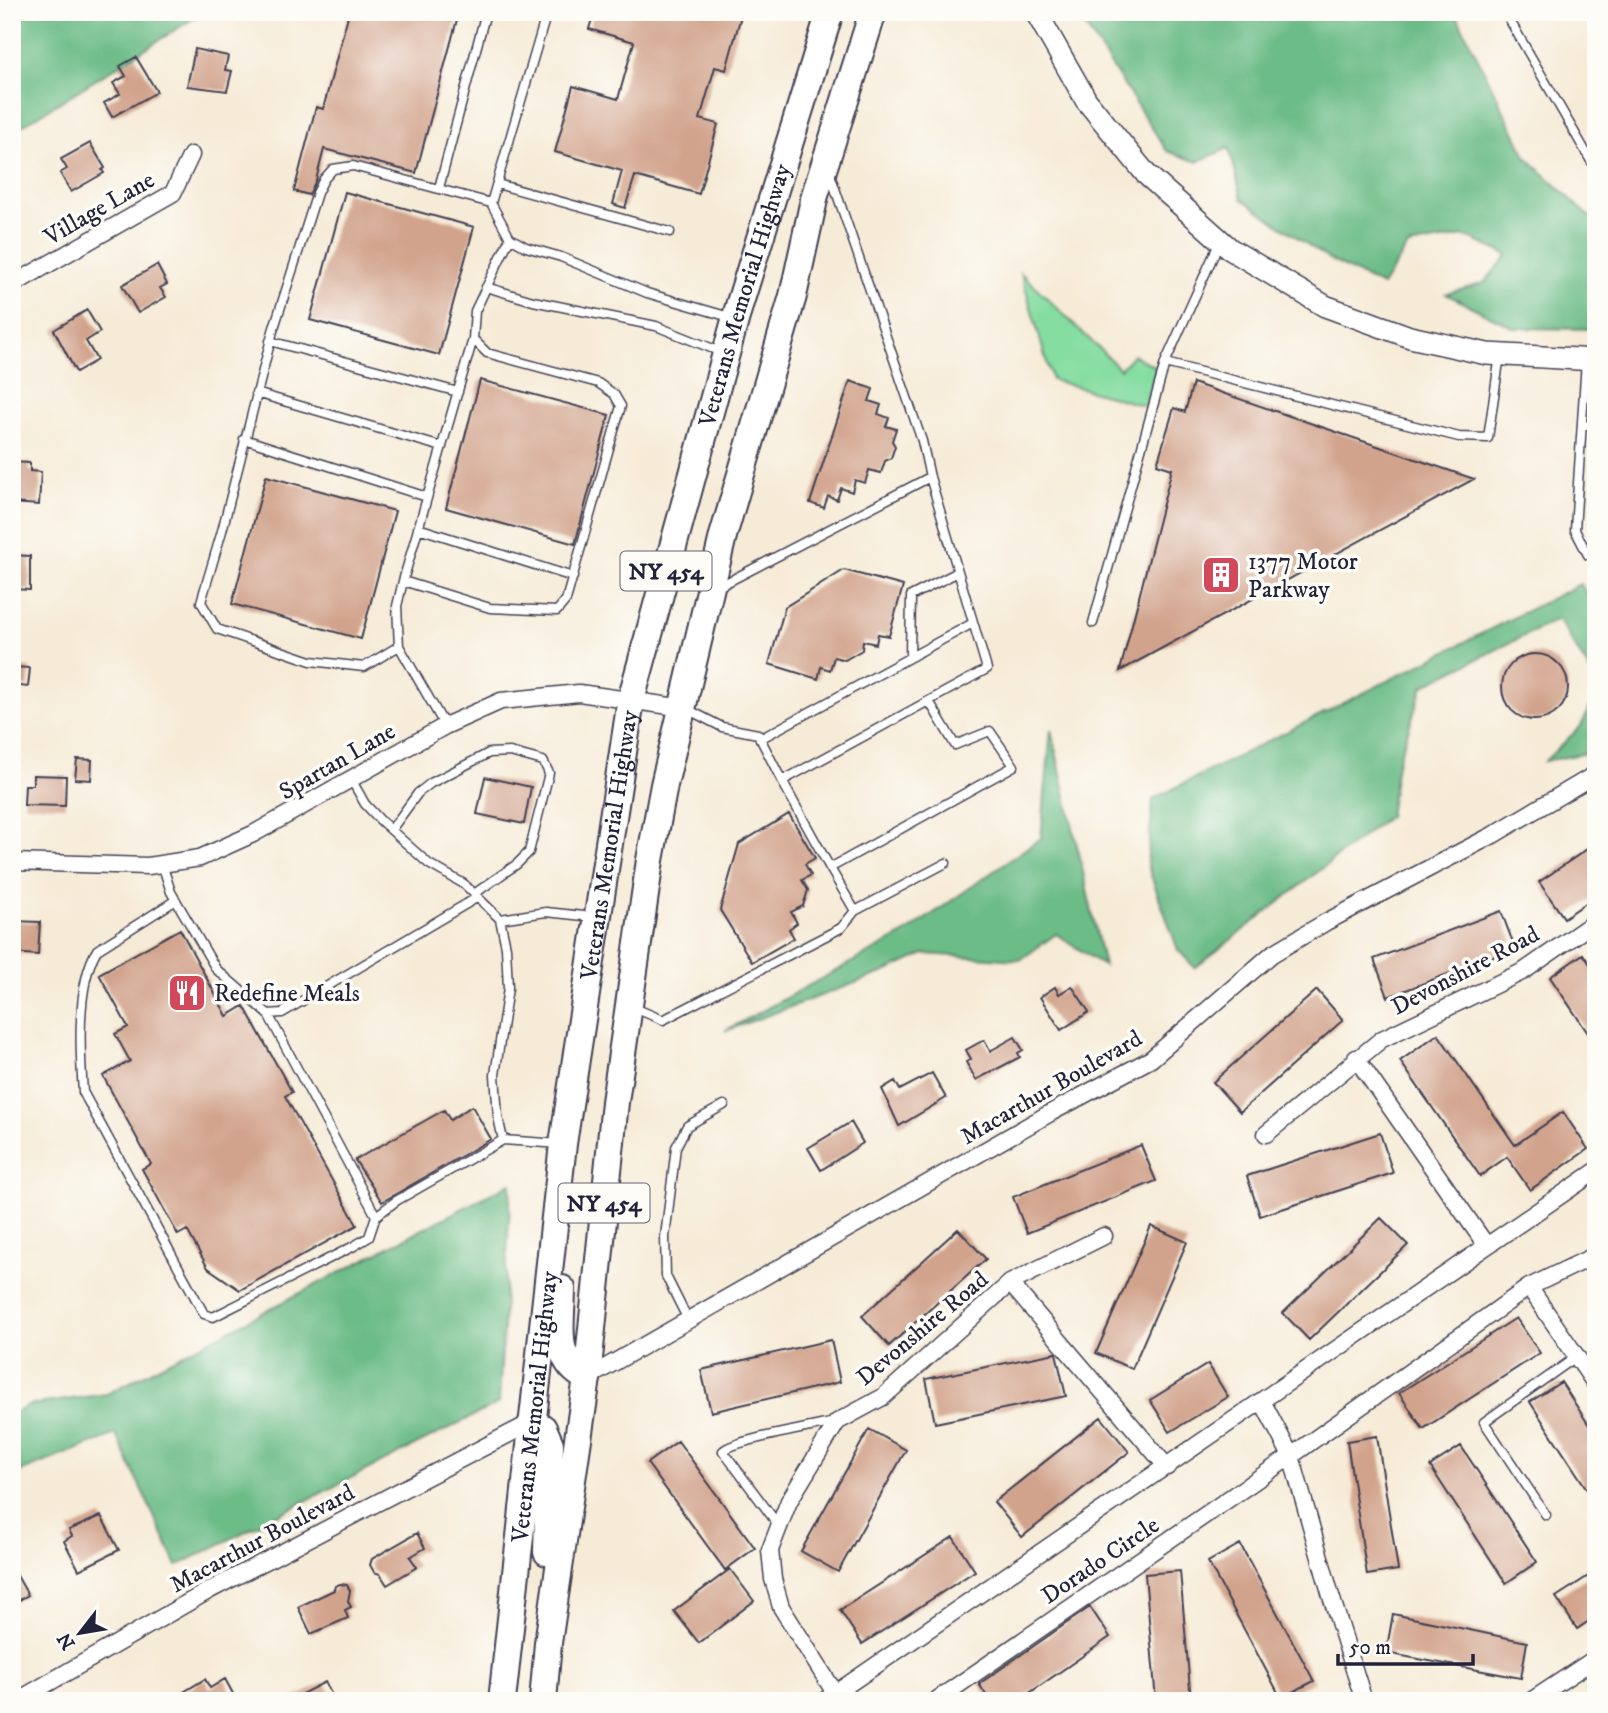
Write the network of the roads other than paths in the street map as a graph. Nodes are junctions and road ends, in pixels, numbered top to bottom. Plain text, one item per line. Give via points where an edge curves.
1 (486, 12) edge
2 (547, 12) edge
3 (831, 12) edge
4 (873, 12) edge
5 (891, 12) edge
6 (1036, 12) edge
7 (1506, 12) edge
8 (839, 122) junction
9 (191, 155) dead end
10 (1596, 158) edge
11 (826, 161) junction
12 (497, 184) junction
13 (439, 188) junction
14 (491, 203) junction
15 (670, 232) dead end
16 (510, 239) junction
17 (1220, 240) junction
18 (12, 285) edge
19 (486, 287) junction
20 (736, 319) junction
21 (473, 339) junction
22 (270, 341) junction
23 (726, 354) junction
24 (1500, 355) junction
25 (1591, 360) edge
26 (1165, 363) junction
27 (458, 392) junction
28 (256, 393) junction
29 (1582, 425) junction
30 (1596, 426) edge
31 (244, 439) junction
32 (442, 447) junction
33 (930, 477) junction
34 (427, 497) junction
35 (418, 528) junction
36 (1588, 555) dead end
37 (958, 572) junction
38 (573, 577) junction
39 (403, 580) junction
40 (711, 591) junction
41 (973, 623) junction
42 (1094, 623) dead end
43 (399, 646) junction
44 (909, 657) junction
45 (631, 700) junction
46 (929, 701) junction
47 (684, 708) junction
48 (445, 726) junction
49 (761, 739) junction
50 (1596, 774) edge
51 (351, 779) junction
52 (782, 781) junction
53 (391, 830) junction
54 (12, 862) edge
55 (946, 863) dead end
56 (162, 864) junction
57 (830, 868) junction
58 (476, 896) junction
59 (176, 900) junction
60 (855, 911) junction
61 (596, 917) junction
62 (500, 919) junction
63 (1596, 921) edge
64 (629, 1006) junction
65 (268, 1014) junction
66 (1356, 1058) junction
67 (724, 1105) dead end
68 (1266, 1134) dead end
69 (503, 1140) junction
70 (563, 1144) junction
71 (1596, 1171) edge
72 (376, 1216) junction
73 (1104, 1236) dead end
74 (1486, 1245) junction
75 (1596, 1255) edge
76 (1010, 1283) junction
77 (1529, 1287) junction
78 (688, 1320) junction
79 (1576, 1357) junction
80 (587, 1378) junction
81 (1596, 1385) edge
82 (1262, 1401) junction
83 (532, 1422) junction
84 (837, 1422) junction
85 (1291, 1456) junction
86 (1167, 1467) junction
87 (1546, 1515) dead end
88 (779, 1526) junction
89 (1596, 1658) edge
90 (830, 1697) edge
91 (17, 1701) edge
92 (502, 1701) edge
93 (543, 1701) edge
94 (935, 1701) edge
95 (1364, 1701) edge
96 (1531, 1701) edge

1 - 13 lane
2 - 12 lane
3 - 20 highway, Veterans Memorial Highway / NY 454
4 - 8 highway, Veterans Memorial Highway / NY 454
5 - 8 highway
6 - 17 main road via 1094,110 1146,174
7 - 10 lane via 1591,161
8 - 11 highway, Veterans Memorial Highway / NY 454
9 - 18 street, Village Lane via 173,193
11 - 33 lane via 922,441
11 - 40 highway, Veterans Memorial Highway / NY 454
12 - 14 lane
12 - 15 lane
13 - 14 lane
13 - 22 lane via 353,166 333,169 317,193
14 - 16 lane
16 - 19 lane
16 - 20 lane via 647,293
17 - 24 main road via 1325,306 1410,337
17 - 26 lane
19 - 21 lane via 475,311
19 - 23 lane via 656,326
20 - 23 highway, Veterans Memorial Highway / NY 454
21 - 27 lane
21 - 38 lane via 487,353 598,383 621,405
22 - 27 lane
22 - 28 lane
23 - 45 highway, Veterans Memorial Highway / NY 454
24 - 25 main road
24 - 26 lane via 1488,438 1459,436
25 - 29 lane
26 - 42 lane
27 - 32 lane
28 - 31 lane
28 - 32 lane
29 - 30 lane
29 - 36 lane via 1576,530
31 - 34 lane
31 - 43 lane via 201,602 217,629 311,660 364,667
32 - 34 lane
33 - 37 lane
33 - 40 lane
34 - 35 lane
35 - 38 lane
35 - 39 lane
37 - 41 lane
37 - 44 lane via 911,596
38 - 39 lane via 557,611 490,608
39 - 43 lane via 397,606
40 - 47 highway, Veterans Memorial Highway / NY 454
41 - 44 lane
41 - 46 lane via 987,668
43 - 48 lane
44 - 49 lane
45 - 47 street, Spartan Lane
45 - 48 street, Spartan Lane via 579,693 501,701
45 - 61 highway, Veterans Memorial Highway / NY 454
46 - 52 lane
46 - 57 lane via 955,745 990,731 1014,766
47 - 49 lane via 722,727 758,734
47 - 64 highway, Veterans Memorial Highway / NY 454 via 664,785
48 - 51 street, Spartan Lane
49 - 52 lane
50 - 78 street, Macarthur Boulevard via 1272,954 1151,1059
51 - 53 lane via 365,804
51 - 56 street, Spartan Lane via 200,859
52 - 57 lane
53 - 58 lane via 429,864
53 - 58 lane via 418,793 489,752 543,761 550,773 529,852
54 - 56 street, Spartan Lane
55 - 60 lane
56 - 59 lane
57 - 60 lane
58 - 62 lane
58 - 65 lane via 282,1013
59 - 65 lane via 216,969
59 - 72 lane via 97,950 90,962 80,1062 83,1092 204,1314 213,1317 354,1246 369,1237
60 - 64 lane via 841,928 663,1020
61 - 62 lane via 546,912
61 - 70 highway, Veterans Memorial Highway / NY 454
62 - 69 lane via 508,988 495,1075
63 - 66 street, Devonshire Road via 1524,971 1382,1039
64 - 80 highway, Veterans Memorial Highway / NY 454
65 - 72 lane
66 - 68 street, Devonshire Road
66 - 74 street
67 - 78 lane via 687,1126 676,1147 665,1237 666,1276
69 - 70 lane
69 - 72 lane
70 - 80 highway via 561,1350 566,1363
70 - 83 highway, Veterans Memorial Highway / NY 454
71 - 74 street
73 - 76 street, Devonshire Road
74 - 82 street
75 - 77 street, Dorado Circle
76 - 84 street, Devonshire Road via 883,1397
76 - 86 street, Devonshire Road
77 - 79 street
77 - 85 street, Dorado Circle
78 - 80 street, Macarthur Boulevard
79 - 81 street
79 - 87 lane via 1484,1422
80 - 93 highway, Veterans Memorial Highway / NY 454
82 - 85 street
82 - 86 street
83 - 91 street, Macarthur Boulevard via 208,1591
83 - 92 highway, Veterans Memorial Highway / NY 454
83 - 93 highway via 543,1427 550,1444
84 - 88 street
84 - 88 lane via 751,1440 723,1451
85 - 94 street, Dorado Circle
85 - 95 street
86 - 90 street
88 - 90 street via 769,1550 780,1607
89 - 96 street

